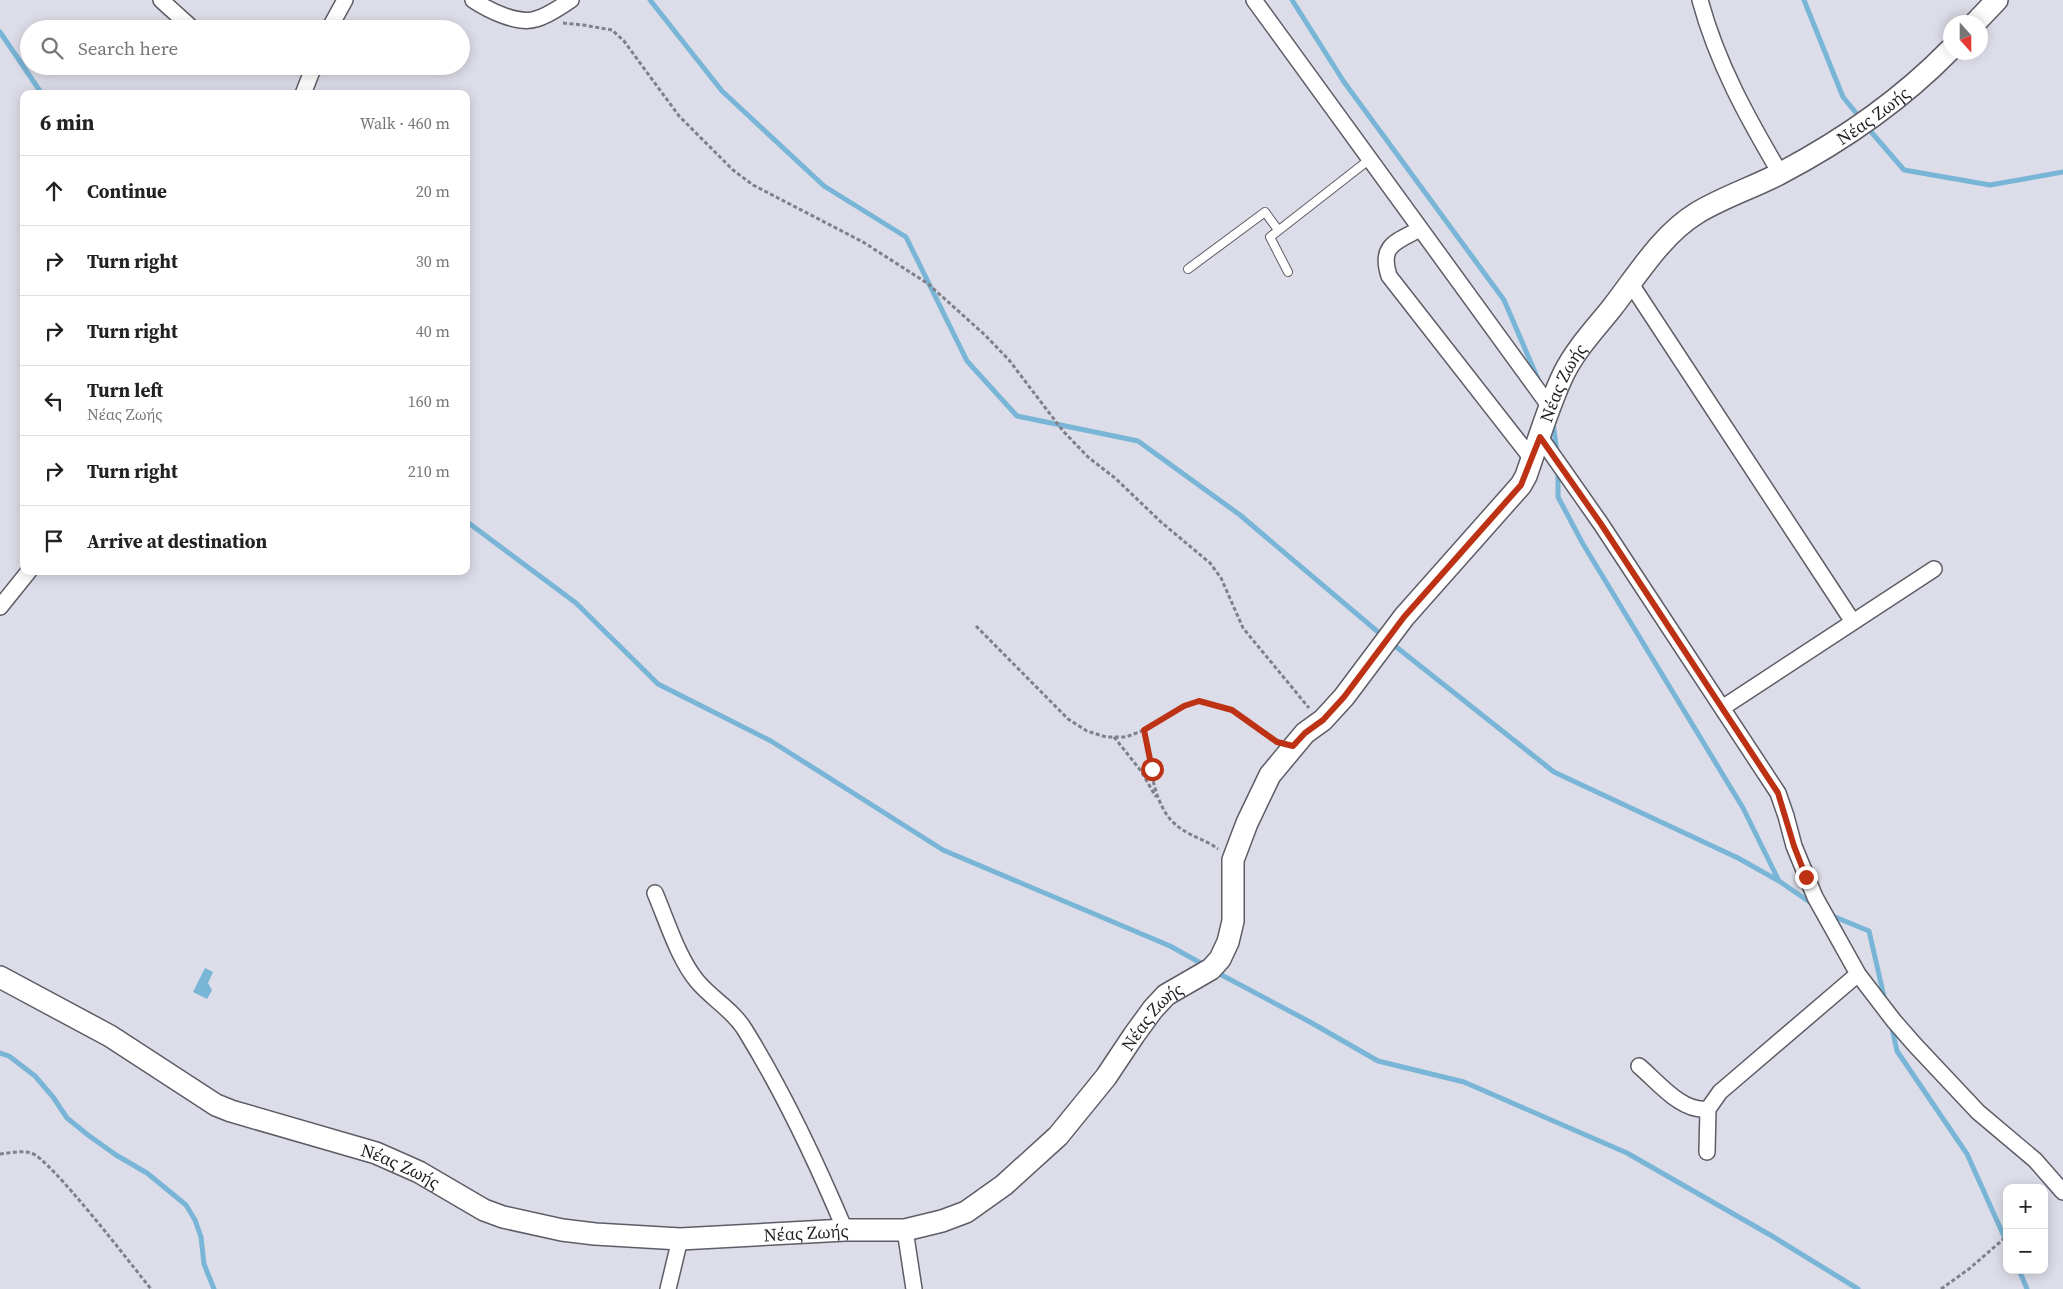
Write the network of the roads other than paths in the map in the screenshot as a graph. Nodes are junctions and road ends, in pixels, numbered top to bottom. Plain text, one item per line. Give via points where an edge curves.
1 (162, 0) edge
2 (345, 0) edge
3 (473, 0) edge
4 (571, 0) edge
5 (1254, 0) edge
6 (1700, 0) edge
7 (1997, 0) edge
8 (1983, 15) edge
9 (183, 20) edge
10 (334, 20) edge
11 (1943, 57) edge
12 (310, 75) edge
13 (305, 90) edge
14 (1370, 160) junction
15 (1780, 173) junction
16 (1420, 229) junction
17 (1278, 230) junction
18 (1188, 269) dead end
19 (1288, 272) dead end
20 (1631, 284) junction
21 (1550, 407) junction
22 (1540, 437) junction
23 (1532, 459) junction
24 (1934, 569) dead end
25 (26, 575) edge
26 (0, 607) edge
27 (1853, 622) junction
28 (1722, 708) junction
29 (655, 893) dead end
30 (1858, 974) junction
31 (0, 977) edge
32 (1639, 1066) dead end
33 (1708, 1108) junction
34 (1707, 1152) dead end
35 (2063, 1192) edge
36 (845, 1230) junction
37 (905, 1230) junction
38 (680, 1239) junction
39 (668, 1289) edge
40 (914, 1289) edge

1 - 9 street
2 - 10 street
3 - 4 street via 510,18 534,20
5 - 14 street
6 - 15 street via 1726,76
7 - 8 street
11 - 15 street, Νέας Ζωής via 1883,110
12 - 13 street
14 - 16 street
14 - 17 lane
15 - 20 street, Νέας Ζωής via 1695,214 1662,244
16 - 21 street
16 - 23 street via 1393,244 1385,255 1384,264 1389,276
17 - 18 lane via 1266,212
17 - 19 lane via 1270,237
20 - 21 street, Νέας Ζωής via 1571,360
20 - 27 street
21 - 22 street, Νέας Ζωής
22 - 23 street, Νέας Ζωής
22 - 28 street
23 - 37 street, Νέας Ζωής via 1521,485 1404,617 1344,697 1323,720 1305,733 1270,775 1233,860 1233,921 1220,959 1211,969 1166,995 1106,1078 1058,1136 1012,1178 966,1212
24 - 27 street
25 - 26 street
27 - 28 street
28 - 30 street via 1778,793 1794,846 1815,897
29 - 36 street via 689,971 748,1035 795,1119
30 - 33 street via 1720,1092
30 - 35 street via 1894,1021 1978,1112 2036,1160
31 - 38 street, Νέας Ζωής via 110,1036 216,1105 376,1153 419,1172 502,1217 562,1230
32 - 33 street via 1687,1105 1698,1110
33 - 34 street
36 - 37 street, Νέας Ζωής
36 - 38 street, Νέας Ζωής
37 - 40 street
38 - 39 street

